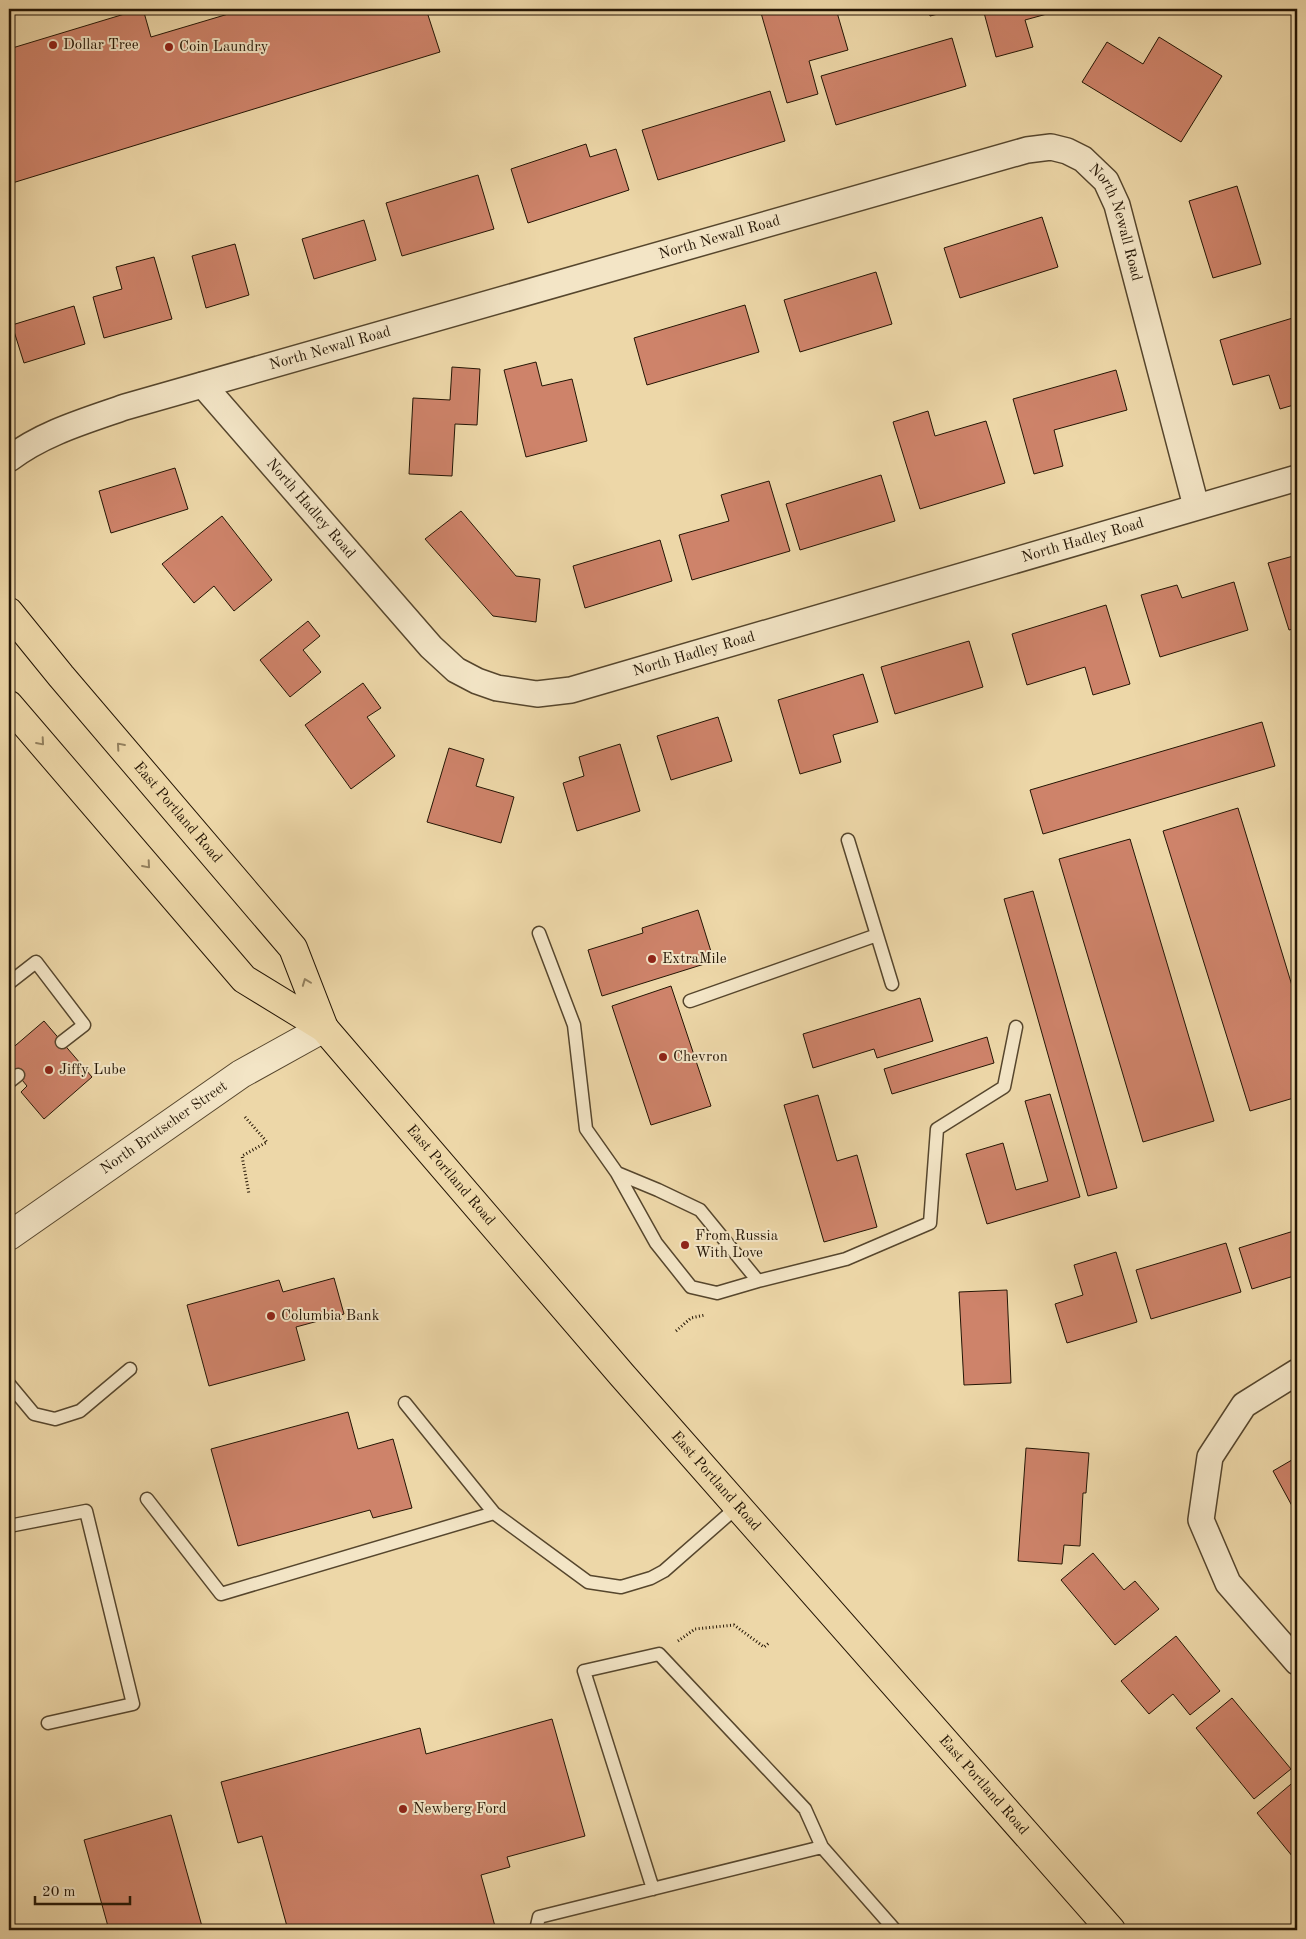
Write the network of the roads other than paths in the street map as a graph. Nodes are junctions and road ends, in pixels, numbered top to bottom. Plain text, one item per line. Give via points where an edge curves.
1 (203, 385) junction
2 (9, 459) edge
3 (1297, 478) edge
4 (1196, 506) junction
5 (9, 612) edge
6 (9, 705) edge
7 (848, 840) dead end
8 (539, 933) dead end
9 (877, 935) junction
10 (9, 983) edge
11 (892, 984) dead end
12 (690, 1000) dead end
13 (1016, 1027) dead end
14 (324, 1028) junction
15 (62, 1042) dead end
16 (617, 1173) junction
17 (9, 1236) edge
18 (758, 1281) junction
19 (130, 1369) dead end
20 (1297, 1372) edge
21 (9, 1384) edge
22 (405, 1403) dead end
23 (147, 1499) dead end
24 (738, 1507) junction
25 (494, 1513) junction
26 (9, 1526) edge
27 (1297, 1662) edge
28 (48, 1723) dead end
29 (822, 1847) junction
30 (653, 1889) junction
31 (1106, 1928) edge
32 (536, 1930) edge
33 (895, 1930) edge

1 - 2 street, North Newall Road via 74,424 24,447
1 - 4 street, North Hadley Road via 431,647 456,670 484,683 516,692 537,694 571,690
1 - 4 street, North Newall Road via 1027,150 1051,147 1083,159 1106,181 1117,205
3 - 4 street, North Hadley Road
14 -> 5 highway, East Portland Road via 293,948
6 -> 14 highway, East Portland Road via 244,979
7 - 9 lane
8 - 16 lane via 574,1026 586,1129
9 - 11 lane
9 - 12 lane
10 - 15 lane via 36,962 84,1025
13 - 18 lane via 1004,1087 938,1129 930,1223 846,1259
14 - 17 street, North Brutscher Street via 242,1074
14 - 24 highway, East Portland Road
16 - 18 lane via 700,1210
16 - 18 lane via 656,1243 691,1287 717,1293
19 - 21 lane via 80,1411 55,1419 34,1414
20 - 27 street via 1244,1405 1210,1457 1201,1520 1228,1583
22 - 25 lane
23 - 25 lane via 222,1594
24 - 25 lane via 664,1571 621,1587 588,1582
24 - 31 highway, East Portland Road
26 - 28 lane via 86,1511 133,1704
29 - 30 lane
29 - 30 lane via 805,1809 659,1654 584,1671
29 - 33 lane
30 - 32 lane via 539,1917

